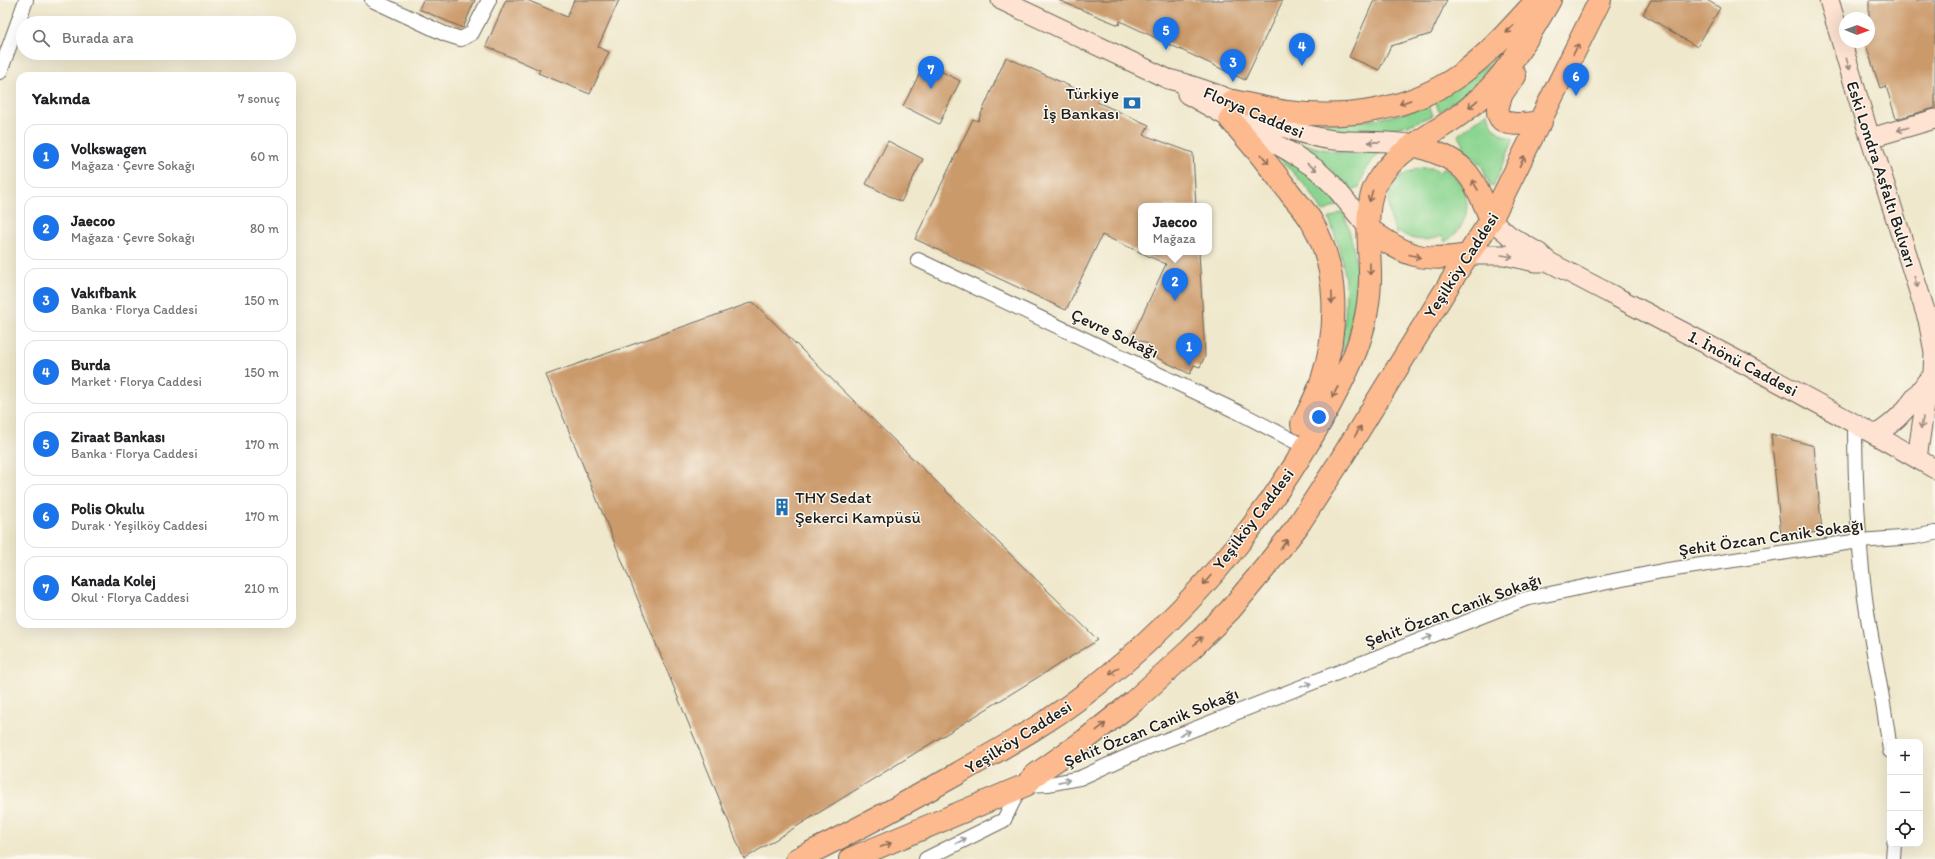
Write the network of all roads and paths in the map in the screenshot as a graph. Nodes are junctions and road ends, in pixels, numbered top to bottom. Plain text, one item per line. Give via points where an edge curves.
1 (26, 0) edge
2 (372, 0) edge
3 (489, 0) edge
4 (1001, 0) edge
5 (1537, 0) edge
6 (1550, 0) edge
7 (1600, 0) edge
8 (1829, 0) edge
9 (20, 16) edge
10 (16, 28) edge
11 (1525, 42) junction
12 (0, 72) edge
13 (1232, 110) junction
14 (1935, 120) edge
15 (1541, 122) junction
16 (1870, 138) junction
17 (1413, 145) junction
18 (1491, 220) junction
19 (1370, 230) junction
20 (1468, 255) junction
21 (918, 260) dead end
22 (1549, 262) junction
23 (1933, 372) junction
24 (1855, 422) junction
25 (1876, 434) junction
26 (1294, 441) junction
27 (1917, 458) junction
28 (1935, 469) edge
29 (1274, 497) junction
30 (1935, 533) edge
31 (1859, 541) junction
32 (1889, 739) edge
33 (1023, 786) junction
34 (1894, 847) edge
35 (797, 859) edge
36 (850, 859) edge
37 (926, 859) edge
38 (1893, 859) edge

1 - 9 street
2 - 3 street via 445,34 461,38 472,33
4 - 13 main road, Florya Caddesi via 1168,79 1183,83
5 -> 13 highway via 1501,39 1461,74 1427,94 1404,103 1361,113
6 - 11 highway, Yeşilköy Caddesi
15 -> 7 highway, Yeşilköy Caddesi
8 -> 16 main road, Eski Londra Asfaltı Bulvarı
10 - 12 street
11 - 15 highway via 1516,73 1500,98 1497,109 1504,122 1514,125
11 -> 17 highway, Yeşilköy Caddesi via 1508,68 1473,105
17 -> 13 main road, Florya Caddesi via 1333,140 1312,136 1248,111
13 -> 19 main road, Florya Caddesi via 1316,169 1333,185
13 -> 26 highway via 1265,160 1313,223 1330,271 1332,320 1329,353 1322,380
14 -> 16 main road
18 -> 15 highway, Yeşilköy Caddesi
16 -> 23 main road, Eski Londra Asfaltı Bulvarı via 1928,320 1934,352
18 -> 17 highway via 1481,194 1464,168 1447,156
17 -> 19 highway, Yeşilköy Caddesi via 1397,157 1374,186 1368,209
18 - 20 highway, Yeşilköy Caddesi
18 - 22 main road
19 -> 20 highway via 1407,254 1420,258
19 -> 29 highway, Yeşilköy Caddesi via 1367,311 1358,342 1348,368
20 -> 22 main road via 1504,255 1535,262
33 -> 20 highway, Yeşilköy Caddesi via 1139,696 1230,610 1297,527
21 - 26 street, Çevre Sokağı
22 - 24 main road, 1. İnönü Caddesi
23 - 25 main road via 1909,407
23 -> 27 main road, Eski Londra Asfaltı Bulvarı
24 - 25 main road, 1. İnönü Caddesi
24 - 31 street
25 - 27 main road, 1. İnönü Caddesi
26 - 29 highway
27 - 28 main road, 1. İnönü Caddesi
29 -> 35 highway, Yeşilköy Caddesi via 1194,596 1134,654 1085,694 1052,718 978,762 883,816
30 - 31 street, Şehit Özcan Canik Sokağı
31 - 32 street via 1865,598
33 -> 31 street, Şehit Özcan Canik Sokağı via 1080,778 1140,750 1525,599 1662,571
36 -> 33 highway, Yeşilköy Caddesi
37 -> 33 street via 1004,820
34 - 38 street

